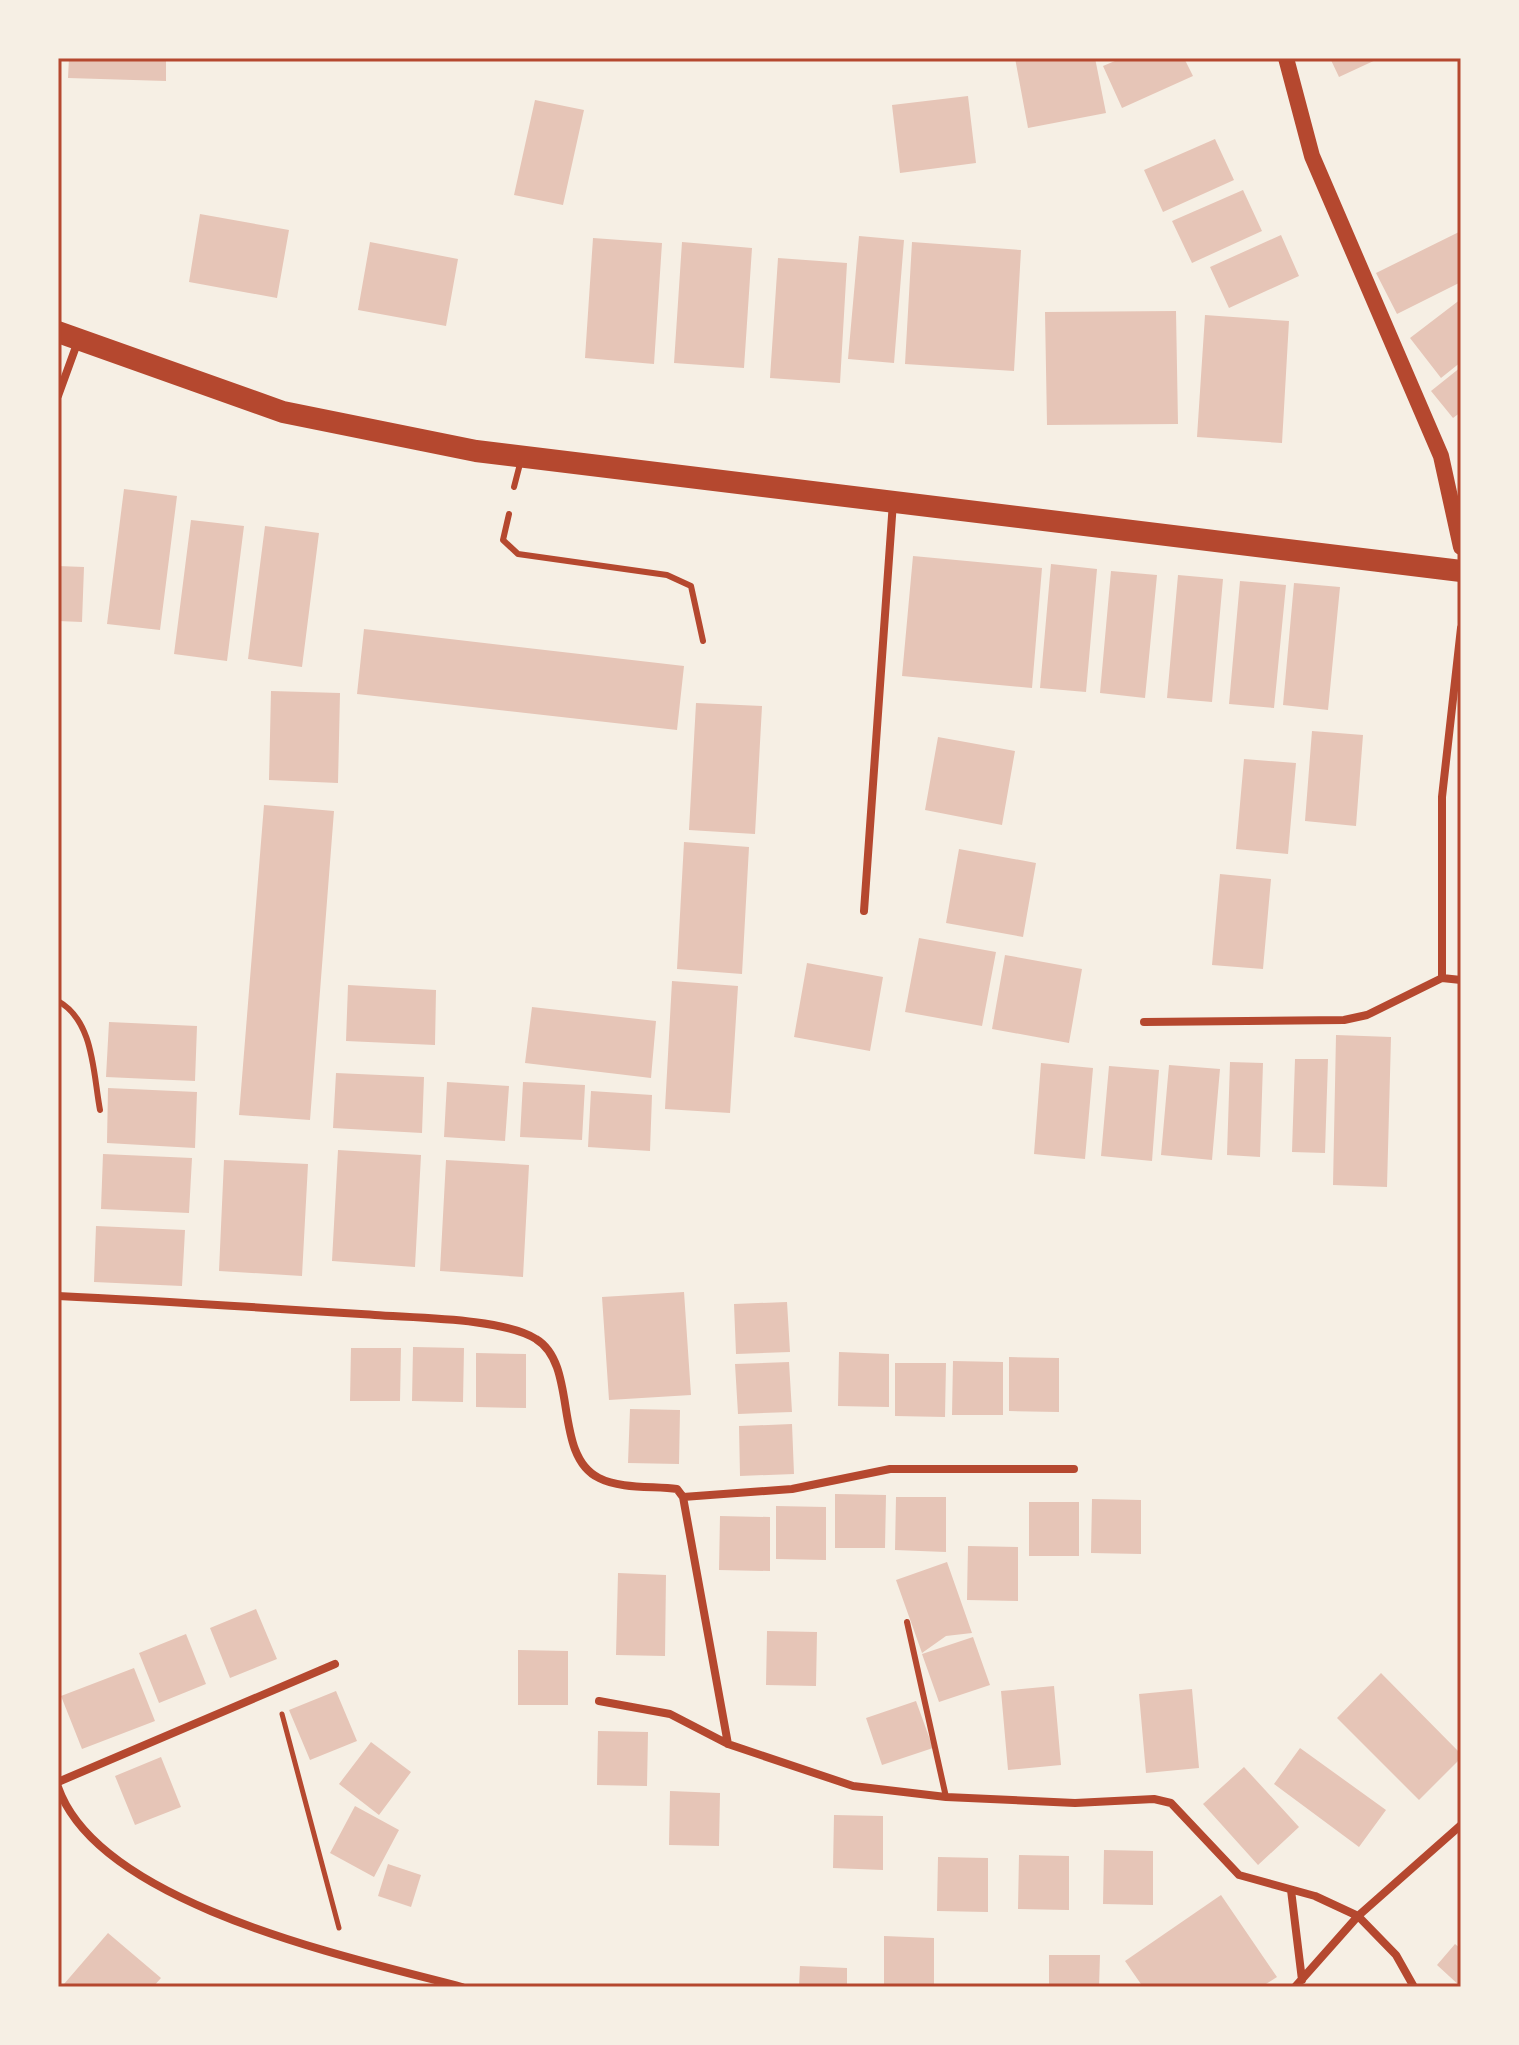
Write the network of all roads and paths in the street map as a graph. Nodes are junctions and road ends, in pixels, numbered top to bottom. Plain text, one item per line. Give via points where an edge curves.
1 (1286, 58) edge
2 (68, 336) edge
3 (58, 396) edge
4 (522, 457) junction
5 (514, 487) dead end
6 (893, 501) junction
7 (509, 514) dead end
8 (1461, 547) edge
9 (1461, 571) edge
10 (1461, 628) edge
11 (703, 641) dead end
12 (864, 911) dead end
13 (1442, 978) junction
14 (1461, 980) edge
15 (58, 1001) edge
16 (1144, 1022) dead end
17 (100, 1110) dead end
18 (58, 1296) edge
19 (1074, 1469) dead end
20 (683, 1497) junction
21 (907, 1622) dead end
22 (335, 1664) dead end
23 (276, 1689) junction
24 (599, 1701) dead end
25 (728, 1744) junction
26 (58, 1784) edge
27 (946, 1797) junction
28 (1461, 1825) edge
29 (1291, 1890) junction
30 (1358, 1916) junction
31 (347, 1956) junction
32 (1299, 1983) edge
33 (462, 1987) edge
34 (1414, 1987) edge

1 - 8 main road via 1312,156 1441,456
2 - 3 street
2 - 4 highway via 313,421
4 - 5 lane
4 - 6 highway
6 - 9 highway
6 - 12 street
7 - 11 lane via 503,540 518,554 667,575 691,586
10 - 13 street via 1442,797
13 - 14 street
13 - 16 street via 1367,1015 1344,1020
15 - 17 lane via 71,1008 87,1035
18 - 20 street via 448,1320 521,1332 537,1339 554,1359 577,1455 586,1470 601,1480 677,1489
19 - 20 street via 890,1469 792,1489
20 - 25 street
21 - 27 lane
22 - 23 street
23 - 26 street
23 - 31 path
24 - 25 street via 670,1714
25 - 27 street via 853,1786
26 - 31 street via 65,1808 81,1830 152,1884 287,1939
27 - 29 street via 1171,1803 1239,1875
28 - 30 street
29 - 30 street
29 - 32 street
30 - 32 street
30 - 34 street via 1396,1955
31 - 33 street

